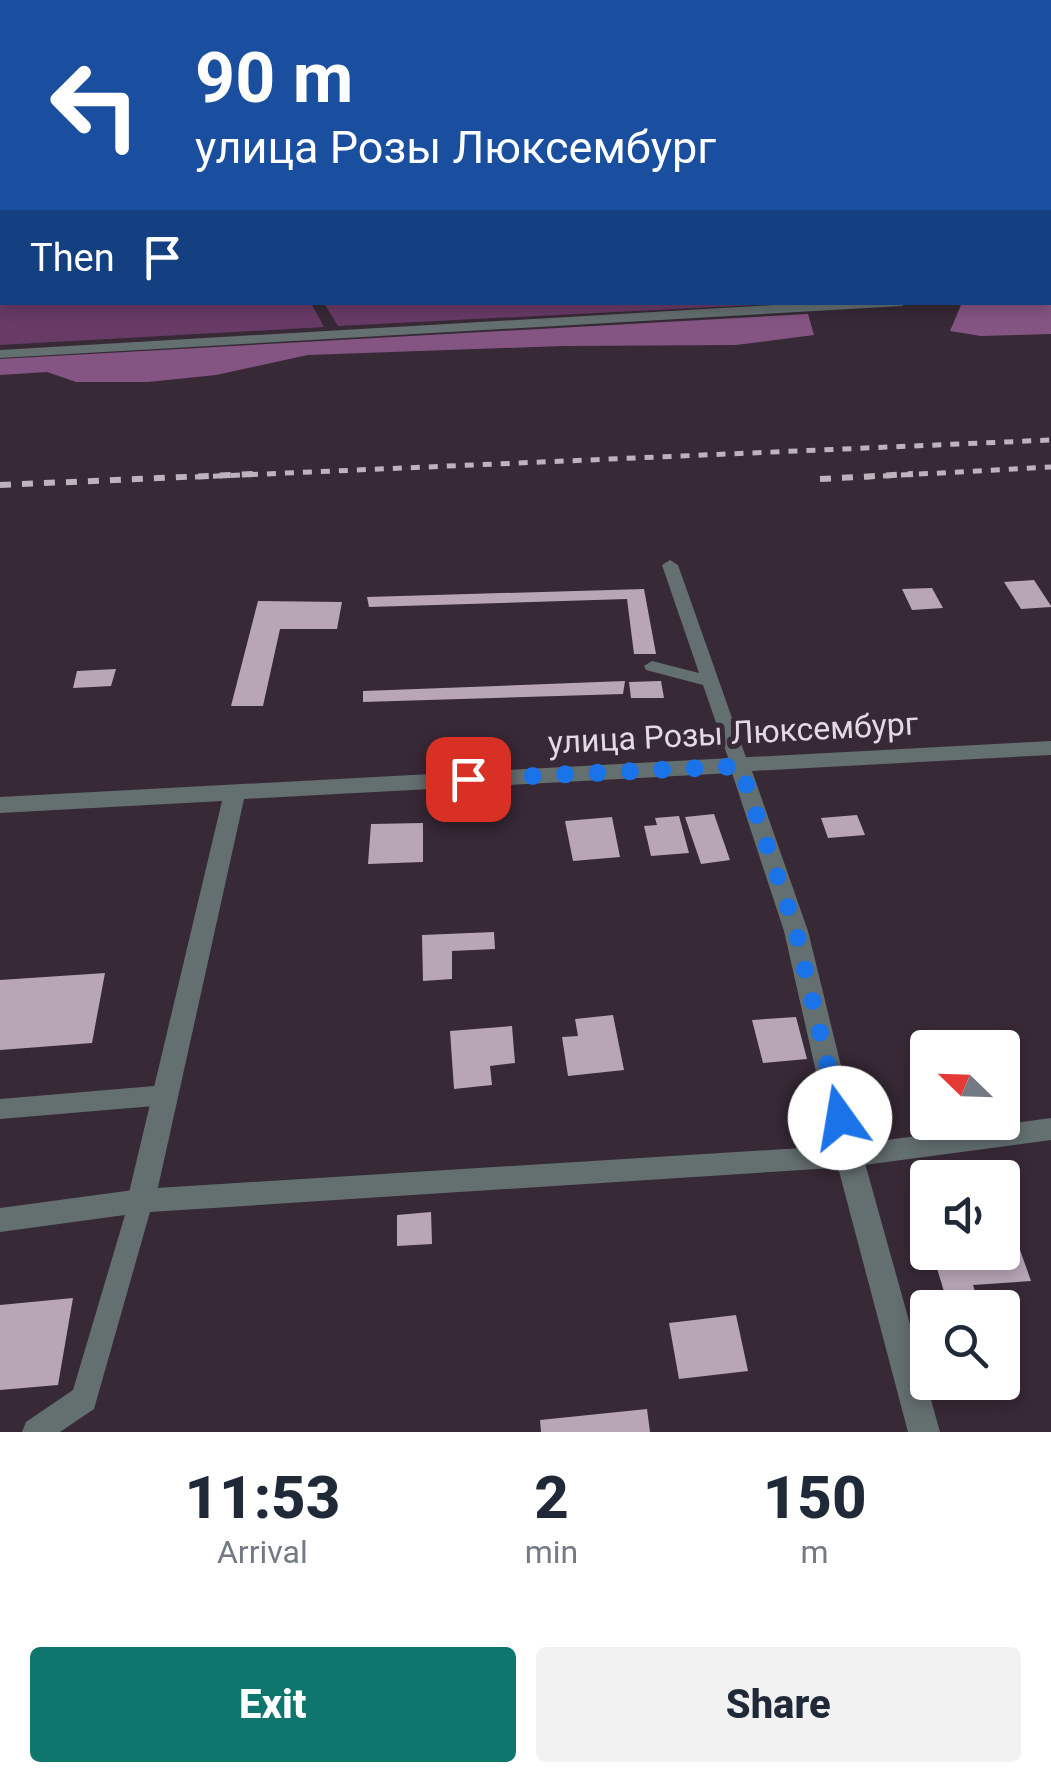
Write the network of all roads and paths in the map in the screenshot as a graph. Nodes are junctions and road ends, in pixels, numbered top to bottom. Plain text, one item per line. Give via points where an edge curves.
1 (850, 305) edge
2 (0, 354) edge
3 (670, 566) dead end
4 (652, 666) dead end
5 (711, 682) junction
6 (1051, 748) edge
7 (740, 766) junction
8 (236, 790) junction
9 (0, 805) edge
10 (166, 1095) junction
11 (0, 1109) edge
12 (1051, 1129) edge
13 (849, 1156) junction
14 (141, 1201) junction
15 (0, 1220) edge
16 (36, 1432) edge
17 (924, 1432) edge

1 - 2 street
3 - 5 lane
4 - 5 lane
5 - 7 lane
6 - 7 street, улица Розы Люксембург
7 - 8 street, улица Розы Люксембург
7 - 13 street via 796,931
8 - 9 street, улица Розы Люксембург
8 - 10 street
10 - 11 lane
10 - 14 street
12 - 13 lane
13 - 14 lane
13 - 17 street
14 - 15 lane
14 - 16 lane via 84,1400

